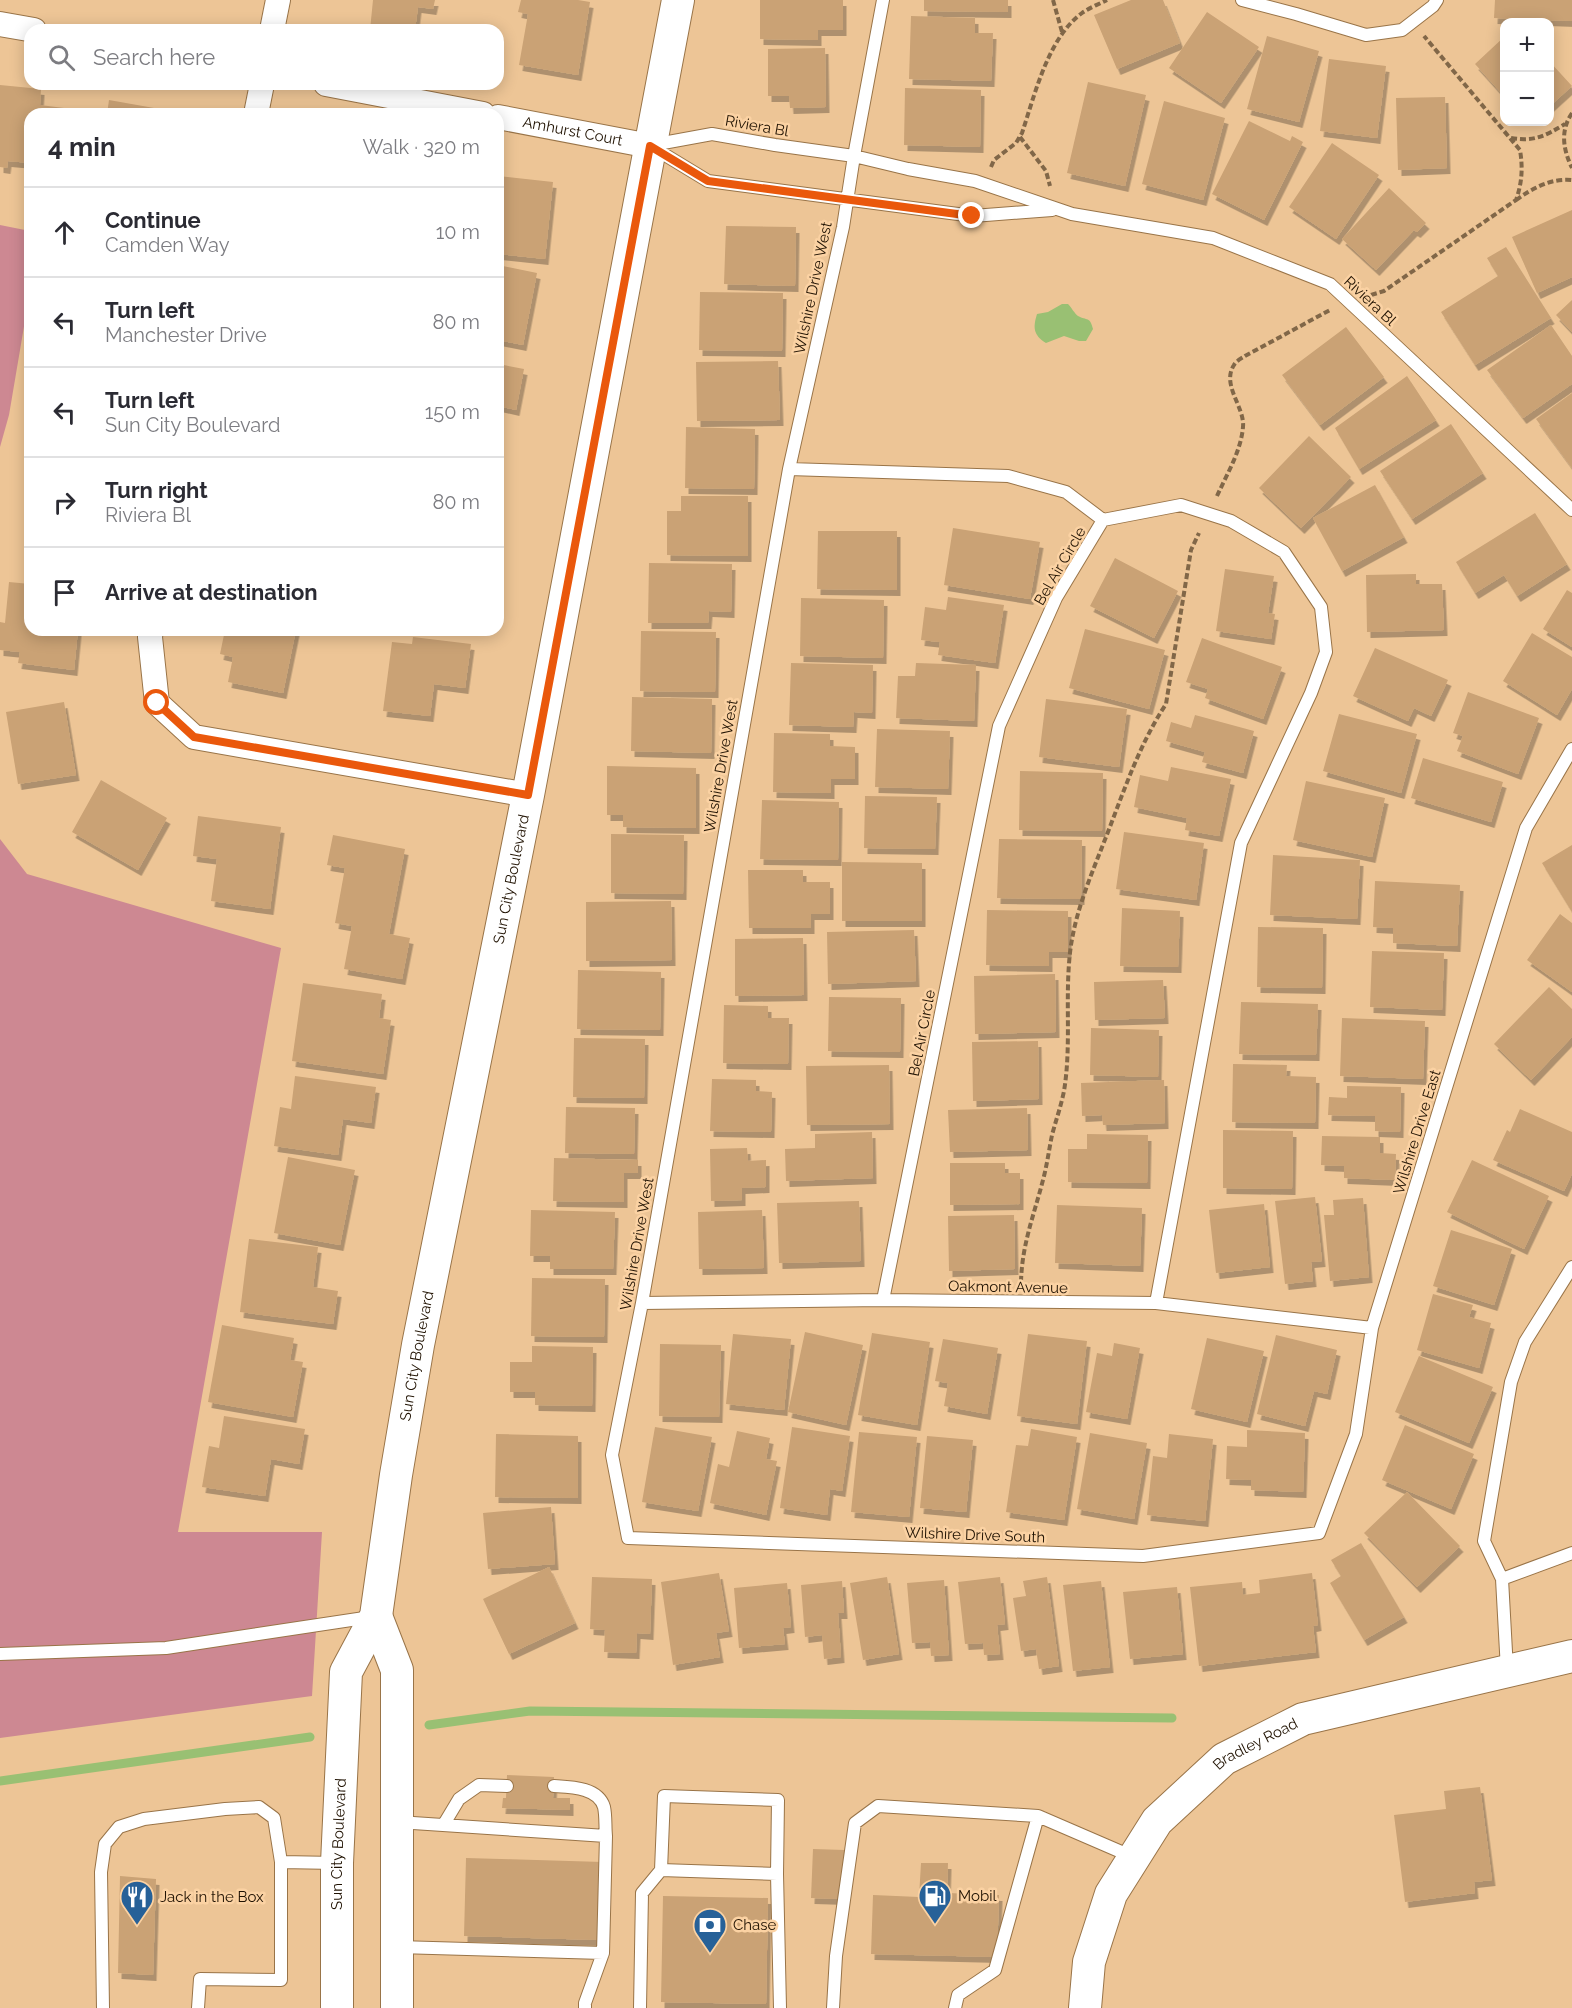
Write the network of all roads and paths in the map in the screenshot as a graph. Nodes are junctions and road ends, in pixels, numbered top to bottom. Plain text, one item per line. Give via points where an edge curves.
1 (278, 0) edge
2 (678, 0) edge
3 (883, 0) edge
4 (1053, 0) edge
5 (1107, 0) edge
6 (1242, 0) edge
7 (1437, 0) edge
8 (1412, 22) junction
9 (0, 24) edge
10 (273, 24) edge
11 (24, 28) edge
12 (1062, 33) junction
13 (261, 90) edge
14 (357, 90) edge
15 (257, 108) edge
16 (452, 108) edge
17 (1572, 114) edge
18 (504, 118) edge
19 (1565, 124) junction
20 (1020, 137) junction
21 (1510, 137) junction
22 (650, 146) junction
23 (854, 156) junction
24 (1572, 168) edge
25 (1572, 180) edge
26 (986, 185) junction
27 (847, 200) junction
28 (1516, 200) junction
29 (1056, 210) junction
30 (1350, 303) junction
31 (789, 469) junction
32 (1572, 510) edge
33 (1208, 514) junction
34 (1103, 520) junction
35 (150, 636) edge
36 (1572, 749) edge
37 (528, 795) junction
38 (1572, 1267) edge
39 (883, 1300) junction
40 (1020, 1302) junction
41 (642, 1303) junction
42 (1156, 1303) junction
43 (1372, 1328) junction
44 (1319, 1533) joint
45 (627, 1538) joint
46 (1572, 1553) edge
47 (1502, 1579) junction
48 (376, 1616) junction
49 (0, 1654) edge
50 (1572, 1656) edge
51 (1507, 1672) junction
52 (507, 1786) dead end
53 (554, 1786) dead end
54 (1038, 1816) junction
55 (397, 1822) junction
56 (444, 1824) junction
57 (606, 1836) junction
58 (1134, 1858) junction
59 (281, 1862) junction
60 (337, 1863) junction
61 (661, 1870) junction
62 (777, 1874) junction
63 (397, 1947) junction
64 (603, 1953) junction
65 (103, 2008) edge
66 (198, 2008) edge
67 (337, 2008) edge
68 (397, 2008) edge
69 (585, 2008) edge
70 (640, 2008) edge
71 (780, 2008) edge
72 (833, 2008) edge
73 (955, 2008) edge
74 (1085, 2008) edge

1 - 10 street
2 - 22 street, Sun City Boulevard
3 - 23 lane, Wilshire Drive West
4 - 12 path
5 - 12 path via 1082,13
6 - 8 lane via 1366,35 1402,30
7 - 8 lane
8 - 21 path
9 - 11 street
12 - 20 path via 1051,52
13 - 15 street
14 - 16 street
17 - 19 path
18 - 22 street, Amhurst Court
19 - 21 path via 1542,137
19 - 24 path via 1563,139
20 - 26 path via 994,160
20 - 29 path via 1046,171
21 - 28 path via 1520,150 1522,165
22 - 23 lane, Riviera Bl via 712,134
22 - 27 lane, Riviera Bl via 708,181
22 - 37 street, Sun City Boulevard
23 - 26 lane, Riviera Bl
23 - 27 lane, Wilshire Drive West
25 - 28 path via 1533,188
26 - 29 lane, Riviera Bl
27 - 29 lane, Riviera Bl via 972,216
27 - 31 lane, Wilshire Drive West
28 - 30 path via 1384,291
29 - 30 lane, Riviera Bl via 1213,238 1330,284
30 - 32 lane, Riviera Bl
30 - 33 path via 1333,308 1234,364 1230,377 1244,424 1240,444
31 - 34 lane via 1008,476 1065,492
31 - 41 lane, Wilshire Drive West
33 - 34 lane, Bel Air Circle via 1181,505
33 - 40 path via 1191,550 1166,704 1152,725 1120,796 1077,917 1070,962 1064,1093 1022,1259
33 - 42 lane, Bel Air Circle via 1231,521 1284,552 1321,607 1326,652 1241,843
34 - 39 lane, Bel Air Circle via 1056,598 999,726
35 - 37 street via 157,703 194,737
36 - 43 lane, Wilshire Drive East via 1526,828
37 - 48 street, Sun City Boulevard via 418,1345
38 - 47 lane via 1525,1342 1511,1382 1484,1541
39 - 40 lane, Oakmont Avenue
39 - 41 lane, Oakmont Avenue
40 - 42 lane, Oakmont Avenue
41 - 45 lane, Wilshire Drive West via 612,1455
42 - 43 lane, Oakmont Avenue
43 - 44 lane, Wilshire Drive East via 1356,1434
44 - 45 lane, Wilshire Drive South via 1143,1556
46 - 47 lane
47 - 51 lane
48 - 49 lane via 166,1648
48 - 55 street, Sun City Boulevard via 397,1670
48 - 60 street, Sun City Boulevard via 346,1672
50 - 51 street, Bradley Road
51 - 58 street, Bradley Road via 1303,1719 1224,1759 1157,1821
52 - 56 lane via 479,1785 459,1799
53 - 57 lane via 591,1792 603,1805
54 - 58 lane
54 - 72 lane via 878,1806 855,1822 836,1956
54 - 73 lane via 995,1970 958,1995
55 - 56 lane
55 - 63 street, Sun City Boulevard
56 - 57 lane
57 - 64 lane
58 - 74 street, Bradley Road via 1111,1894 1089,1962
59 - 60 lane
59 - 65 lane via 274,1818 259,1807 156,1818 119,1827 105,1844 101,1872
59 - 66 lane via 280,1980 200,1979
60 - 67 street, Sun City Boulevard
61 - 62 lane
61 - 62 lane via 664,1796 778,1800
61 - 70 lane via 642,1893
62 - 71 lane
63 - 64 lane
63 - 68 street, Sun City Boulevard
64 - 69 lane

